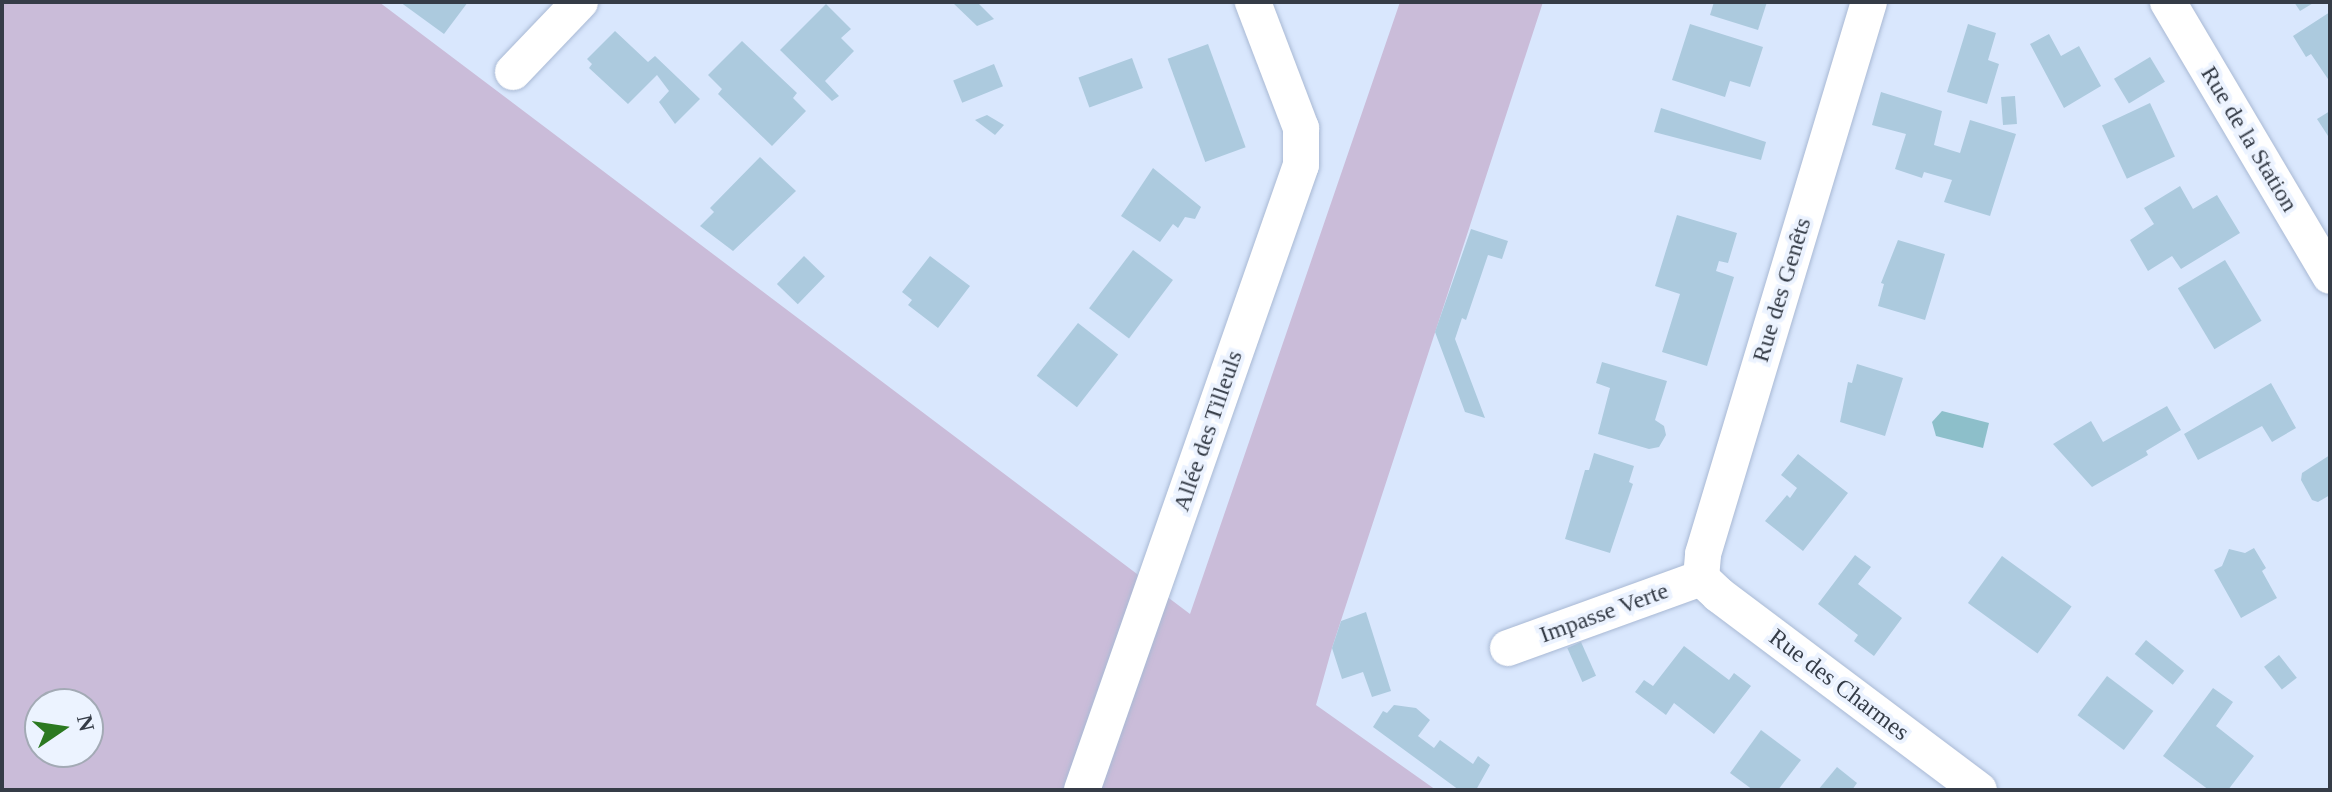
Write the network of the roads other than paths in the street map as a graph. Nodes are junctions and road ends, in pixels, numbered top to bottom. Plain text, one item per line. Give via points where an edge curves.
1 (580, 2) edge
2 (1253, 2) edge
3 (1869, 2) edge
4 (2168, 2) edge
5 (513, 72) dead end
6 (2330, 276) edge
7 (1701, 578) junction
8 (1508, 648) dead end
9 (1082, 790) edge
10 (1979, 790) edge

1 - 5 street
2 - 9 street, Allée des Tilleuls via 1301,128 1301,165
3 - 7 street, Rue des Genêts via 1703,554
4 - 6 street, Rue de la Station
7 - 8 street, Impasse Verte
7 - 10 street, Rue des Charmes

